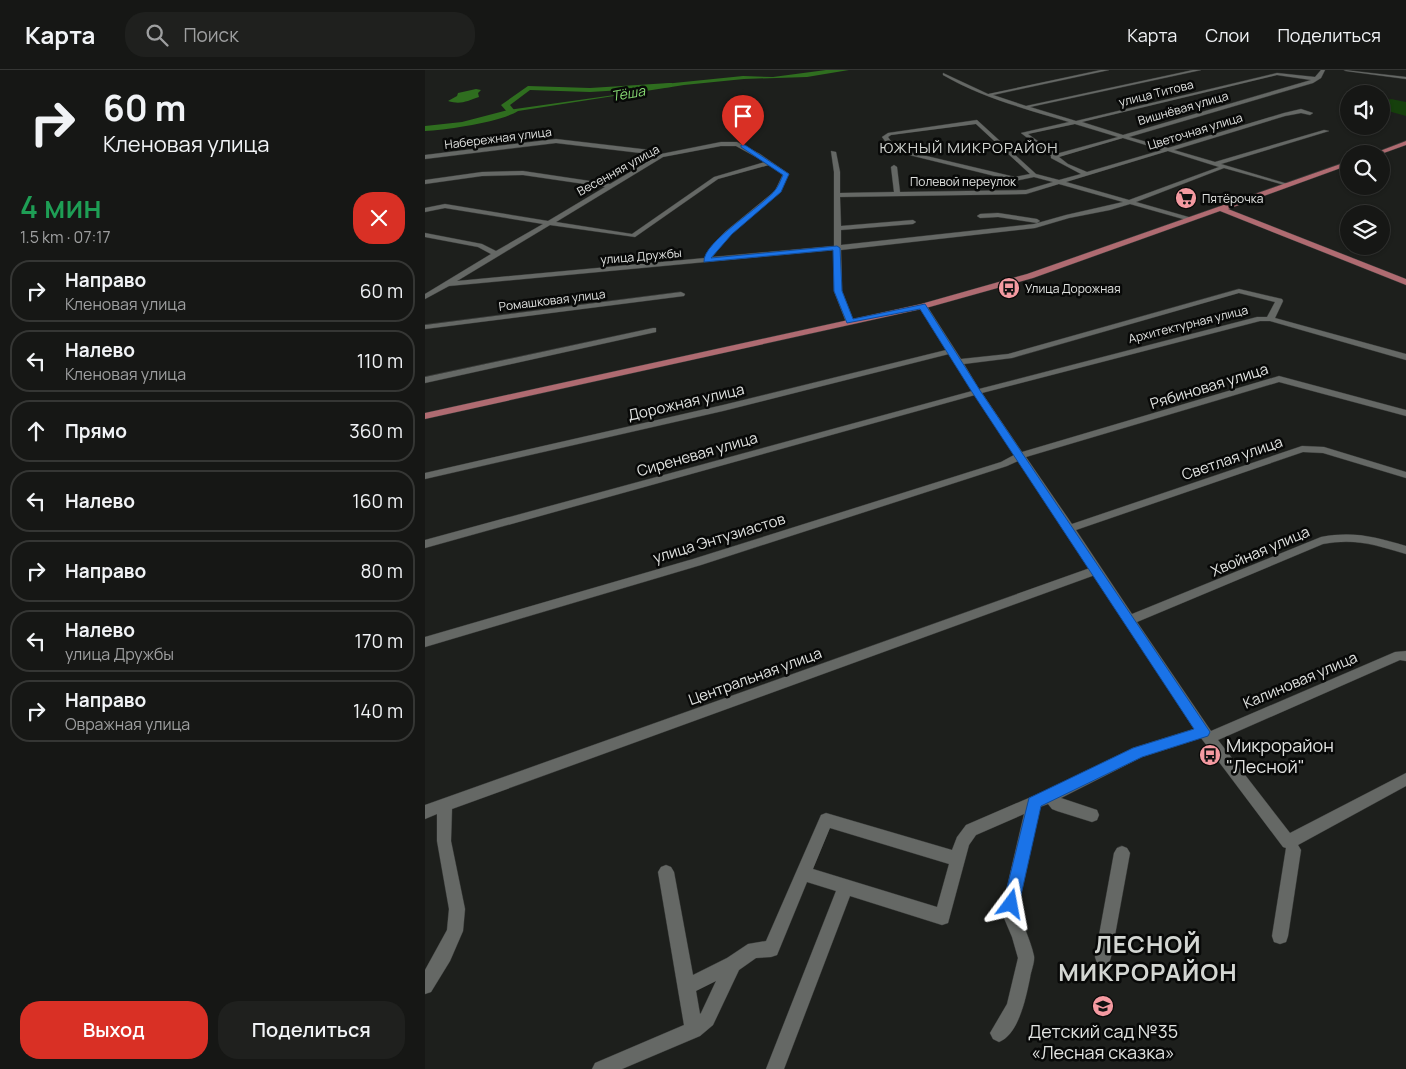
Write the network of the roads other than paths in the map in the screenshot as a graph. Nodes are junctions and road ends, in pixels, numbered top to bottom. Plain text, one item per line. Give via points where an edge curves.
1 (954, 70) edge
2 (1107, 70) edge
3 (1199, 70) edge
4 (1323, 70) edge
5 (1346, 70) edge
6 (1406, 78) edge
7 (1317, 79) junction
8 (988, 95) junction
9 (1027, 107) junction
10 (1310, 113) dead end
11 (1077, 122) junction
12 (1326, 131) dead end
13 (1124, 136) junction
14 (1404, 145) edge
15 (1390, 149) edge
16 (1168, 150) junction
17 (833, 152) dead end
18 (425, 156) edge
19 (661, 156) junction
20 (1053, 157) junction
21 (769, 164) junction
22 (1214, 164) junction
23 (1340, 166) edge
24 (894, 167) dead end
25 (1223, 167) junction
26 (1086, 174) junction
27 (1034, 176) junction
28 (425, 182) edge
29 (1057, 182) junction
30 (1285, 185) junction
31 (611, 186) junction
32 (897, 193) junction
33 (837, 195) junction
34 (1130, 202) junction
35 (1221, 209) junction
36 (425, 210) edge
37 (980, 216) dead end
38 (1191, 219) junction
39 (913, 222) dead end
40 (1046, 222) junction
41 (551, 223) junction
42 (838, 228) junction
43 (425, 235) edge
44 (837, 248) junction
45 (496, 254) junction
46 (707, 261) junction
47 (1406, 282) edge
48 (446, 284) junction
49 (681, 294) dead end
50 (425, 297) edge
51 (923, 306) junction
52 (1269, 319) junction
53 (850, 322) junction
54 (425, 327) edge
55 (653, 330) dead end
56 (952, 351) junction
57 (1406, 357) edge
58 (959, 362) junction
59 (425, 380) edge
60 (977, 392) junction
61 (1406, 413) edge
62 (425, 416) edge
63 (1020, 456) junction
64 (1406, 475) edge
65 (425, 476) edge
66 (1069, 529) junction
67 (425, 544) edge
68 (1406, 550) edge
69 (1097, 570) junction
70 (1129, 620) junction
71 (425, 642) edge
72 (1406, 656) edge
73 (1205, 735) junction
74 (1406, 779) edge
75 (1050, 796) junction
76 (1034, 802) junction
77 (445, 805) junction
78 (425, 812) edge
79 (1092, 815) dead end
80 (1291, 846) junction
81 (1122, 853) dead end
82 (957, 860) junction
83 (666, 872) dead end
84 (803, 872) junction
85 (846, 886) junction
86 (1280, 936) dead end
87 (1103, 957) dead end
88 (733, 964) junction
89 (425, 986) edge
90 (686, 986) junction
91 (694, 1030) junction
92 (999, 1032) dead end
93 (601, 1069) edge
94 (775, 1069) edge

1 - 8 street via 945,74
2 - 8 street
3 - 9 street
4 - 7 street
5 - 6 street
7 - 11 street, улица Титова via 1277,74
7 - 13 street, Вишнёвая улица
8 - 9 street
9 - 11 street
10 - 16 street, Цветочная улица via 1301,110
11 - 13 street
11 - 20 street, улица Титова via 1024,133
12 - 22 street
13 - 16 street
13 - 20 street, Вишнёвая улица
14 - 15 main road
16 - 22 street
16 - 26 street, Цветочная улица
17 - 33 street
18 - 19 street, Набережная улица via 556,141
19 - 21 street, Весенняя улица via 729,144 743,146
19 - 31 street, Весенняя улица
20 - 26 street
21 - 41 street via 716,178 634,235
21 - 46 street via 786,174 779,191 717,246
22 - 25 street
23 - 30 main road
24 - 32 street, Полевой переулок
25 - 30 street
25 - 34 street, улица Дружбы
26 - 29 street, Цветочная улица
27 - 27 street via 1015,179 899,151 885,137 977,122
27 - 29 street
28 - 31 street via 515,172
29 - 32 street, Полевой переулок via 1026,192
29 - 34 street
30 - 35 main road
31 - 41 street, Весенняя улица
32 - 33 street, Полевой переулок
33 - 42 street
34 - 38 street
34 - 40 street, улица Дружбы
35 - 38 main road
35 - 47 main road
36 - 41 street via 444,206
37 - 40 street via 998,215
38 - 51 main road via 1030,276
39 - 42 street
40 - 44 street, улица Дружбы via 1035,226
41 - 45 street, Весенняя улица
42 - 44 street
43 - 45 street via 480,245
44 - 46 street, улица Дружбы
44 - 53 street via 838,291
45 - 48 street, Весенняя улица
46 - 48 street, улица Дружбы
48 - 50 street, Весенняя улица
49 - 54 street, Ромашковая улица
51 - 53 main road
51 - 56 street
52 - 57 street, Архитектурная улица
52 - 58 street via 1279,301 1239,290 1009,356
52 - 60 street, Архитектурная улица
53 - 62 main road
55 - 59 street
56 - 58 street
56 - 65 street, Дорожная улица via 723,408
58 - 60 street
60 - 63 street
60 - 67 street, Сиреневая улица
61 - 63 street, Рябиновая улица via 1279,379
63 - 66 street
63 - 71 street, улица Энтузиастов via 1004,464 697,562
64 - 66 street, Светлая улица via 1337,453 1302,449
66 - 69 street
68 - 70 street, Хвойная улица via 1360,537 1345,536 1321,541
69 - 70 street
69 - 77 street, Центральная улица
70 - 73 street
72 - 73 street, Калиновая улица via 1399,655
73 - 75 street, Калиновая улица via 1138,752
73 - 80 street
74 - 80 street
75 - 76 street, Калиновая улица
75 - 79 street via 1057,804
76 - 82 street, Калиновая улица via 971,830 962,842
76 - 92 street via 1011,904 1012,918 1026,958 1015,1007
77 - 78 street, Центральная улица
77 - 89 street via 444,841 457,909 455,931 445,955
80 - 86 street
81 - 87 street
82 - 84 street via 826,820
82 - 85 street, Калиновая улица via 942,917
83 - 90 street
84 - 85 street
84 - 88 street via 771,949 754,950
85 - 94 street
88 - 90 street
88 - 91 street via 707,1019
90 - 91 street
91 - 93 street

